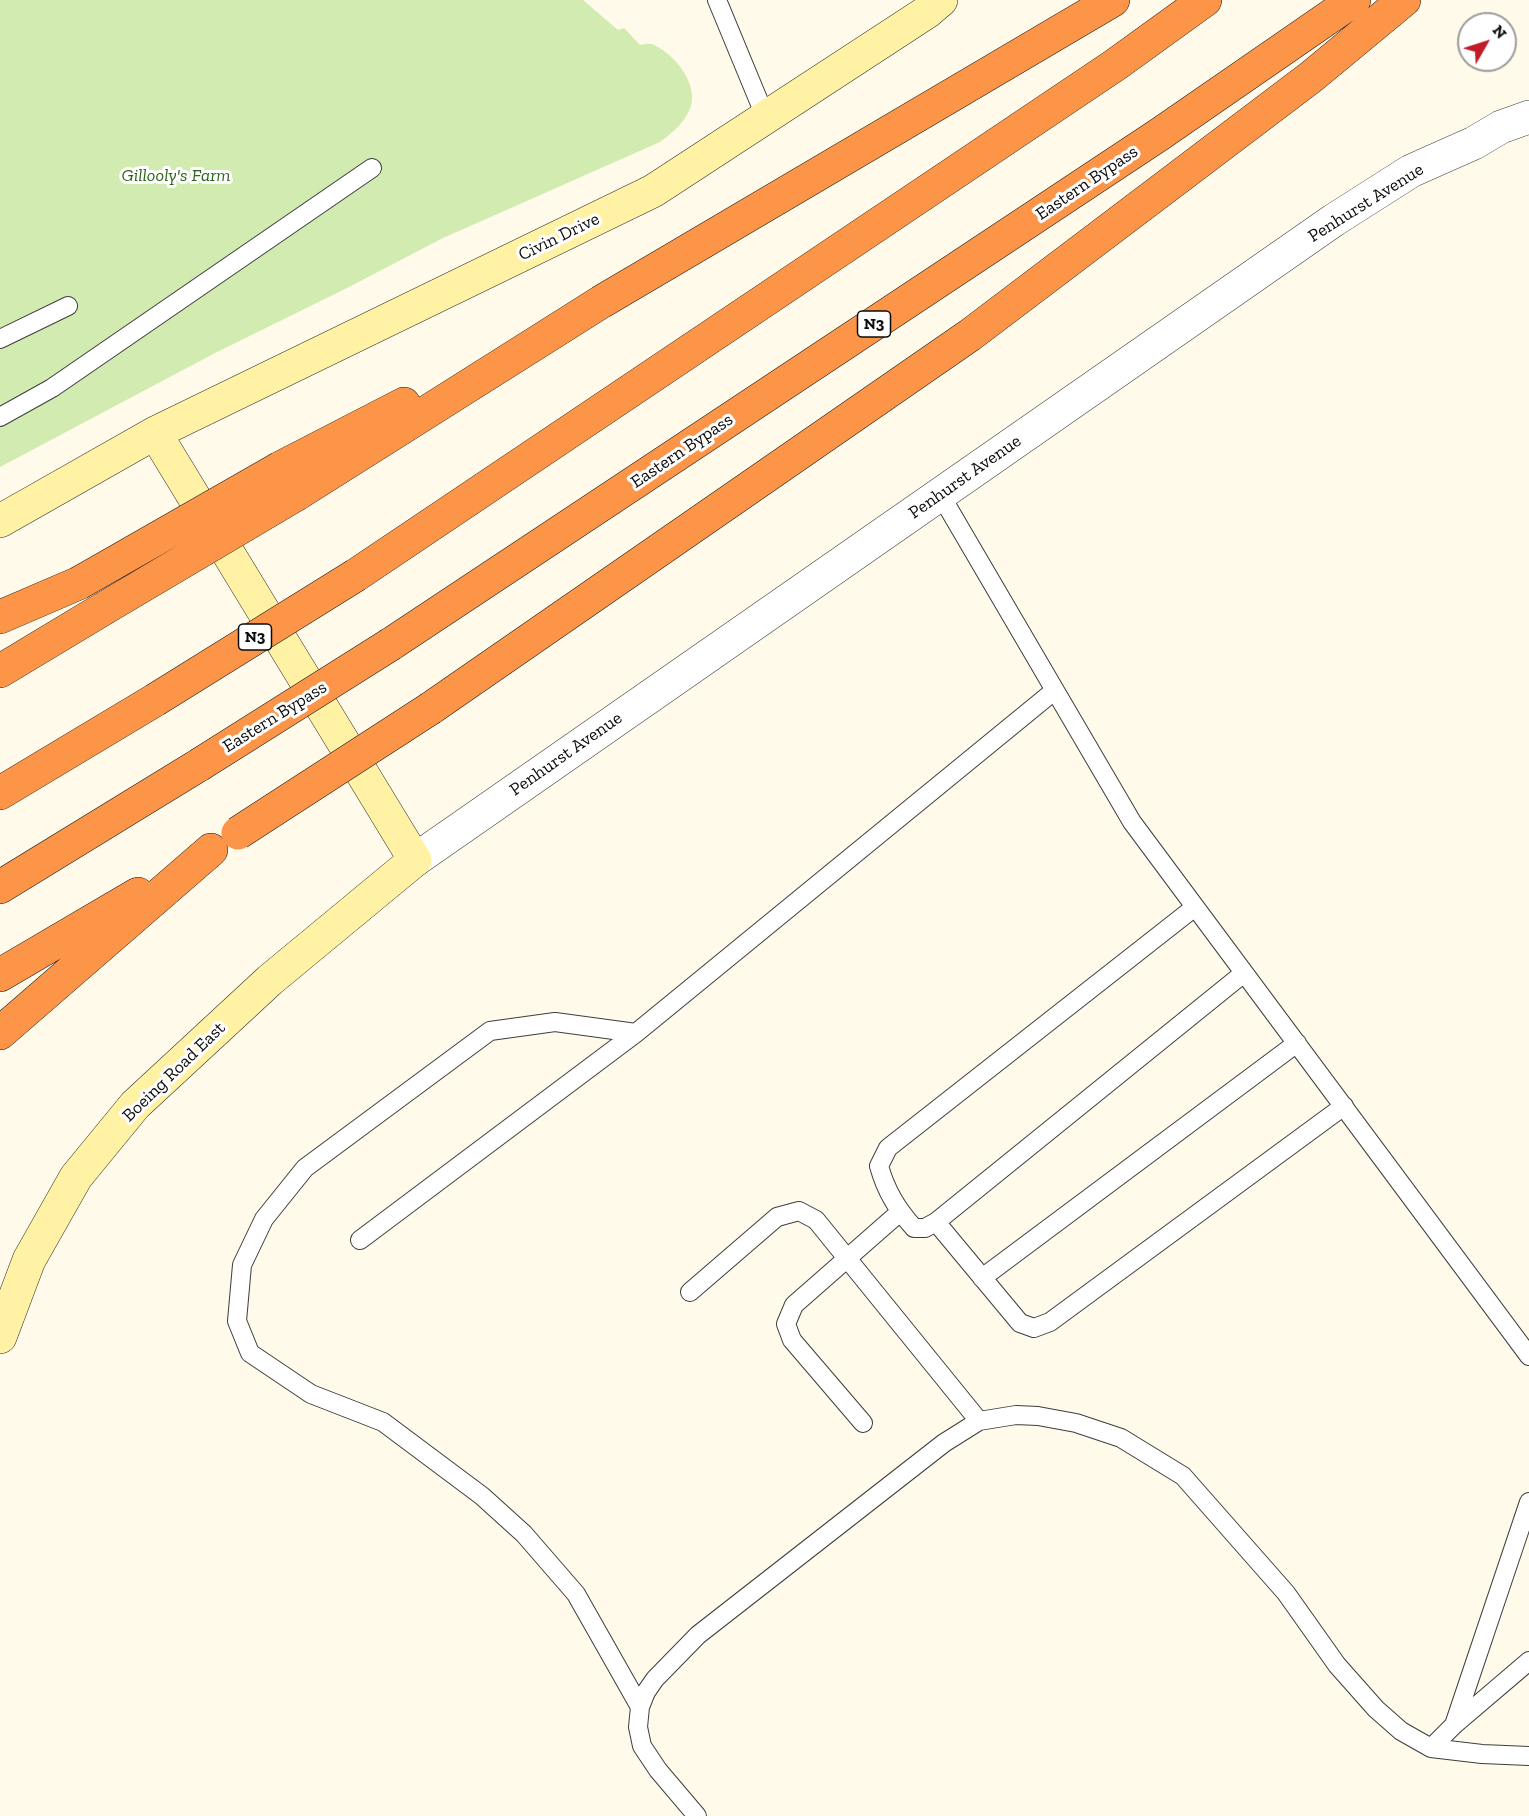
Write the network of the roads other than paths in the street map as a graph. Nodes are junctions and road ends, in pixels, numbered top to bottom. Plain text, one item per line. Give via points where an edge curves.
1 (717, 0) edge
2 (941, 0) edge
3 (1113, 0) edge
4 (1205, 0) edge
5 (1354, 0) edge
6 (1404, 0) edge
7 (765, 116) junction
8 (1529, 117) edge
9 (372, 168) dead end
10 (68, 306) dead end
11 (0, 339) edge
12 (0, 417) edge
13 (155, 433) junction
14 (288, 481) junction
15 (940, 494) junction
16 (0, 521) edge
17 (0, 617) edge
18 (0, 671) edge
19 (1054, 691) junction
20 (0, 793) edge
21 (211, 850) junction
22 (415, 860) junction
23 (0, 887) edge
24 (1195, 907) junction
25 (1244, 973) junction
26 (0, 975) edge
27 (0, 1033) edge
28 (636, 1033) junction
29 (1297, 1043) junction
30 (1344, 1106) junction
31 (900, 1212) junction
32 (936, 1222) junction
33 (360, 1240) dead end
34 (848, 1257) junction
35 (982, 1278) junction
36 (690, 1292) dead end
37 (0, 1337) edge
38 (1529, 1356) edge
39 (979, 1421) junction
40 (863, 1423) dead end
41 (1529, 1503) edge
42 (1529, 1661) edge
43 (640, 1707) junction
44 (1454, 1725) junction
45 (1431, 1748) junction
46 (1529, 1756) edge
47 (697, 1816) edge

1 - 7 lane
2 - 7 main road, Civin Drive
3 - 14 highway via 602,302
4 - 20 highway, N3, bridge via 1115,65 356,575
5 - 23 highway, Eastern Bypass / N3, bridge via 1150,141 391,644
6 - 21 highway, bridge via 1311,77 970,335 431,708
7 - 13 main road, Civin Drive via 653,191
8 - 15 street, Penhurst Avenue via 1411,171 1334,220
9 - 12 lane via 52,388
10 - 11 lane
13 - 16 main road, Civin Drive
13 - 22 main road
14 - 17 highway, bridge
14 - 18 highway, bridge via 103,609
15 - 19 lane
15 - 22 street, Penhurst Avenue
19 - 24 lane via 1131,822
19 - 28 lane
21 - 26 highway
21 - 27 highway
22 - 37 main road, Boeing Road East via 270,980 135,1106 76,1177 29,1260
24 - 25 lane
24 - 31 lane via 888,1148 879,1166
25 - 29 lane
25 - 32 lane
28 - 33 lane
28 - 43 lane via 555,1022 490,1031 305,1168 264,1219 242,1266 237,1321 250,1353 311,1394 383,1422 482,1496 524,1534 576,1594
29 - 30 lane
29 - 35 lane
30 - 35 lane via 1050,1322 1034,1328 1020,1323
30 - 38 lane
31 - 32 lane via 914,1228
31 - 34 lane
32 - 35 lane
34 - 36 lane via 816,1220 799,1211 777,1217
34 - 39 lane
34 - 40 lane via 794,1305 786,1324 792,1340
39 - 43 lane via 944,1443 698,1635 655,1679
39 - 45 lane via 1016,1415 1076,1423 1121,1438 1183,1476 1286,1593 1338,1665 1376,1709 1401,1731
41 - 44 lane
42 - 44 lane
43 - 47 lane via 638,1727 642,1746
44 - 45 lane
45 - 46 lane

